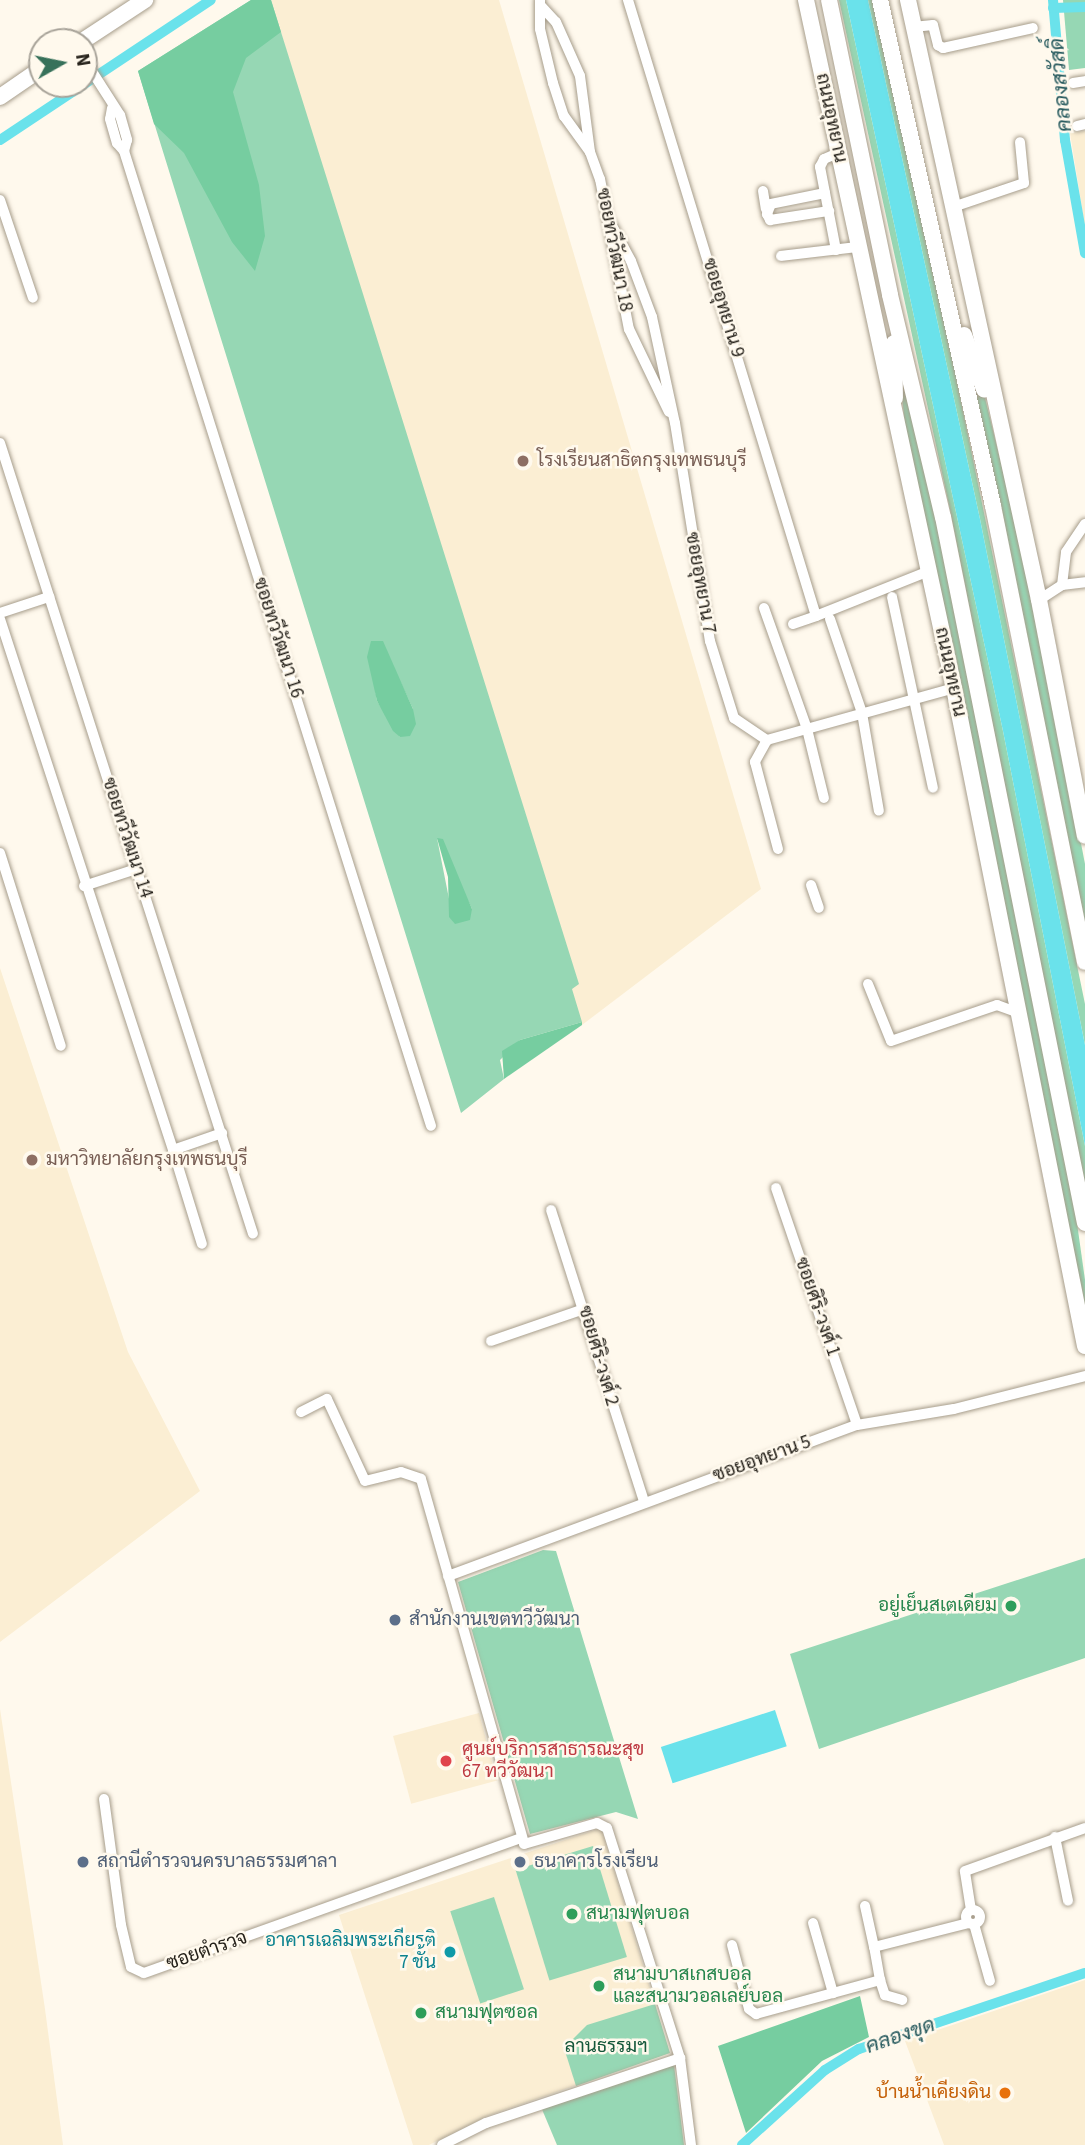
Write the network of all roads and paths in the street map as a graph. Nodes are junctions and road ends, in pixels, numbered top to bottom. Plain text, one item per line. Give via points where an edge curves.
1 (145, 0) edge
2 (628, 0) edge
3 (806, 0) edge
4 (829, 0) edge
5 (880, 0) edge
6 (891, 0) edge
7 (908, 0) edge
8 (540, 2) edge
9 (913, 27) junction
10 (1033, 28) dead end
11 (98, 31) edge
12 (893, 64) junction
13 (28, 78) edge
14 (98, 81) edge
15 (0, 97) edge
16 (1020, 142) dead end
17 (590, 152) junction
18 (838, 153) junction
19 (763, 191) dead end
20 (825, 193) junction
21 (0, 200) edge
22 (953, 207) junction
23 (766, 208) junction
24 (828, 211) junction
25 (610, 222) junction
26 (858, 247) junction
27 (836, 250) junction
28 (781, 256) dead end
29 (890, 295) junction
30 (33, 298) dead end
31 (951, 308) junction
32 (675, 423) junction
33 (895, 428) junction
34 (1002, 429) junction
35 (0, 443) edge
36 (1085, 524) edge
37 (929, 571) junction
38 (1085, 582) edge
39 (1062, 585) junction
40 (50, 597) junction
41 (892, 597) dead end
42 (1039, 600) junction
43 (764, 608) dead end
44 (0, 613) edge
45 (816, 616) junction
46 (0, 619) edge
47 (830, 619) dead end
48 (793, 624) dead end
49 (954, 688) junction
50 (916, 700) junction
51 (862, 713) junction
52 (807, 729) junction
53 (766, 740) junction
54 (933, 788) dead end
55 (824, 798) dead end
56 (879, 811) dead end
57 (1085, 836) edge
58 (778, 849) dead end
59 (0, 853) edge
60 (136, 869) junction
61 (811, 885) dead end
62 (84, 886) junction
63 (819, 908) dead end
64 (1085, 962) edge
65 (868, 984) dead end
66 (1016, 1012) junction
67 (61, 1046) dead end
68 (431, 1126) dead end
69 (222, 1133) junction
70 (173, 1150) junction
71 (776, 1188) dead end
72 (551, 1210) dead end
73 (1085, 1223) edge
74 (253, 1234) dead end
75 (202, 1244) dead end
76 (584, 1309) junction
77 (491, 1341) dead end
78 (1085, 1346) edge
79 (1085, 1376) edge
80 (301, 1412) dead end
81 (857, 1425) junction
82 (644, 1502) junction
83 (448, 1576) junction
84 (104, 1799) dead end
85 (1085, 1828) edge
86 (1055, 1836) junction
87 (522, 1838) junction
88 (1069, 1901) dead end
89 (865, 1906) dead end
90 (813, 1923) dead end
91 (971, 1924) junction
92 (732, 1945) dead end
93 (874, 1947) junction
94 (880, 1980) junction
95 (990, 1981) dead end
96 (834, 1993) junction
97 (902, 2000) dead end
98 (680, 2058) junction
99 (442, 2145) edge
100 (691, 2145) edge

1 - 11 main road
2 - 45 street, ซอยอุทยาน 9
3 - 18 main road, ถนนอุทยาน
4 - 29 main road, ถนนอุทยาน
5 - 12 main road
6 - 12 main road
7 - 9 main road
8 - 17 street, ซอยทวีวัฒนา 18 via 556,22 580,76
8 - 17 street, ซอยทวีวัฒนา 18 via 540,29 553,83 571,130
9 - 10 street via 933,25 943,48
9 - 22 main road
12 - 31 main road
13 - 15 main road
14 - 68 street, ซอยทวีวัฒนา 16 via 120,115 127,140 124,151
16 - 22 street via 1024,183
17 - 25 street, ซอยทวีวัฒนา 18
18 - 20 street via 821,162
18 - 26 main road, ถนนอุทยาน
19 - 23 street
20 - 23 street
20 - 24 street
21 - 30 street
22 - 34 main road
23 - 24 street via 771,220
24 - 27 street
25 - 32 street, ซอยอุทยาน 7 via 646,296
25 - 32 street, ซอยทวีวัฒนา 18 via 615,274 629,329
26 - 27 street
26 - 33 main road, ถนนอุทยาน
27 - 28 street
29 - 33 main road
29 - 73 main road, ถนนอุทยาน via 943,517
31 - 34 main road
31 - 64 main road
32 - 53 street, ซอยอุทยาน 7 via 708,628 727,701 743,728
33 - 37 main road, ถนนอุทยาน
34 - 42 main road
35 - 40 street, ซอยทวีวัฒนา 14
36 - 39 street via 1066,552
37 - 45 street
37 - 49 main road, ถนนอุทยาน
38 - 39 street
39 - 42 street
40 - 44 street
40 - 60 street, ซอยทวีวัฒนา 14
41 - 50 street
42 - 57 main road
43 - 52 street
45 - 48 street
46 - 62 street
47 - 51 street
49 - 50 street
49 - 66 main road, ถนนอุทยาน
50 - 51 street
50 - 54 street
51 - 52 street
51 - 56 street
52 - 53 street
52 - 55 street
53 - 58 street via 755,762
59 - 67 street
60 - 62 street
60 - 69 street, ซอยทวีวัฒนา 14
61 - 63 street
62 - 70 street
65 - 66 street via 891,1041 997,1005
66 - 78 main road, ถนนอุทยาน
69 - 70 street
69 - 74 street, ซอยทวีวัฒนา 14
70 - 75 street
71 - 81 street, ซอยศิริ-วงศ์ 1
72 - 76 street, ซอยศิริ-วงศ์ 2
76 - 77 street
76 - 82 street, ซอยศิริ-วงศ์ 2
79 - 81 street, ซอยอุทยาน 5 via 954,1409
80 - 83 street via 327,1399 365,1481 401,1472 421,1479
81 - 82 street, ซอยอุทยาน 5
82 - 83 street, ซอยอุทยาน 5
83 - 87 street
84 - 87 street, ซอยตำรวจ via 121,1925 131,1967 144,1973
85 - 86 street
86 - 88 street
86 - 91 street via 965,1871 971,1910 965,1917
87 - 98 street via 524,1844 597,1823 607,1828
89 - 93 street
90 - 96 street
91 - 93 street
91 - 95 street
92 - 96 street via 752,2013
93 - 94 street
94 - 96 street
94 - 97 street via 884,1995
98 - 99 street via 486,2123
98 - 100 street

